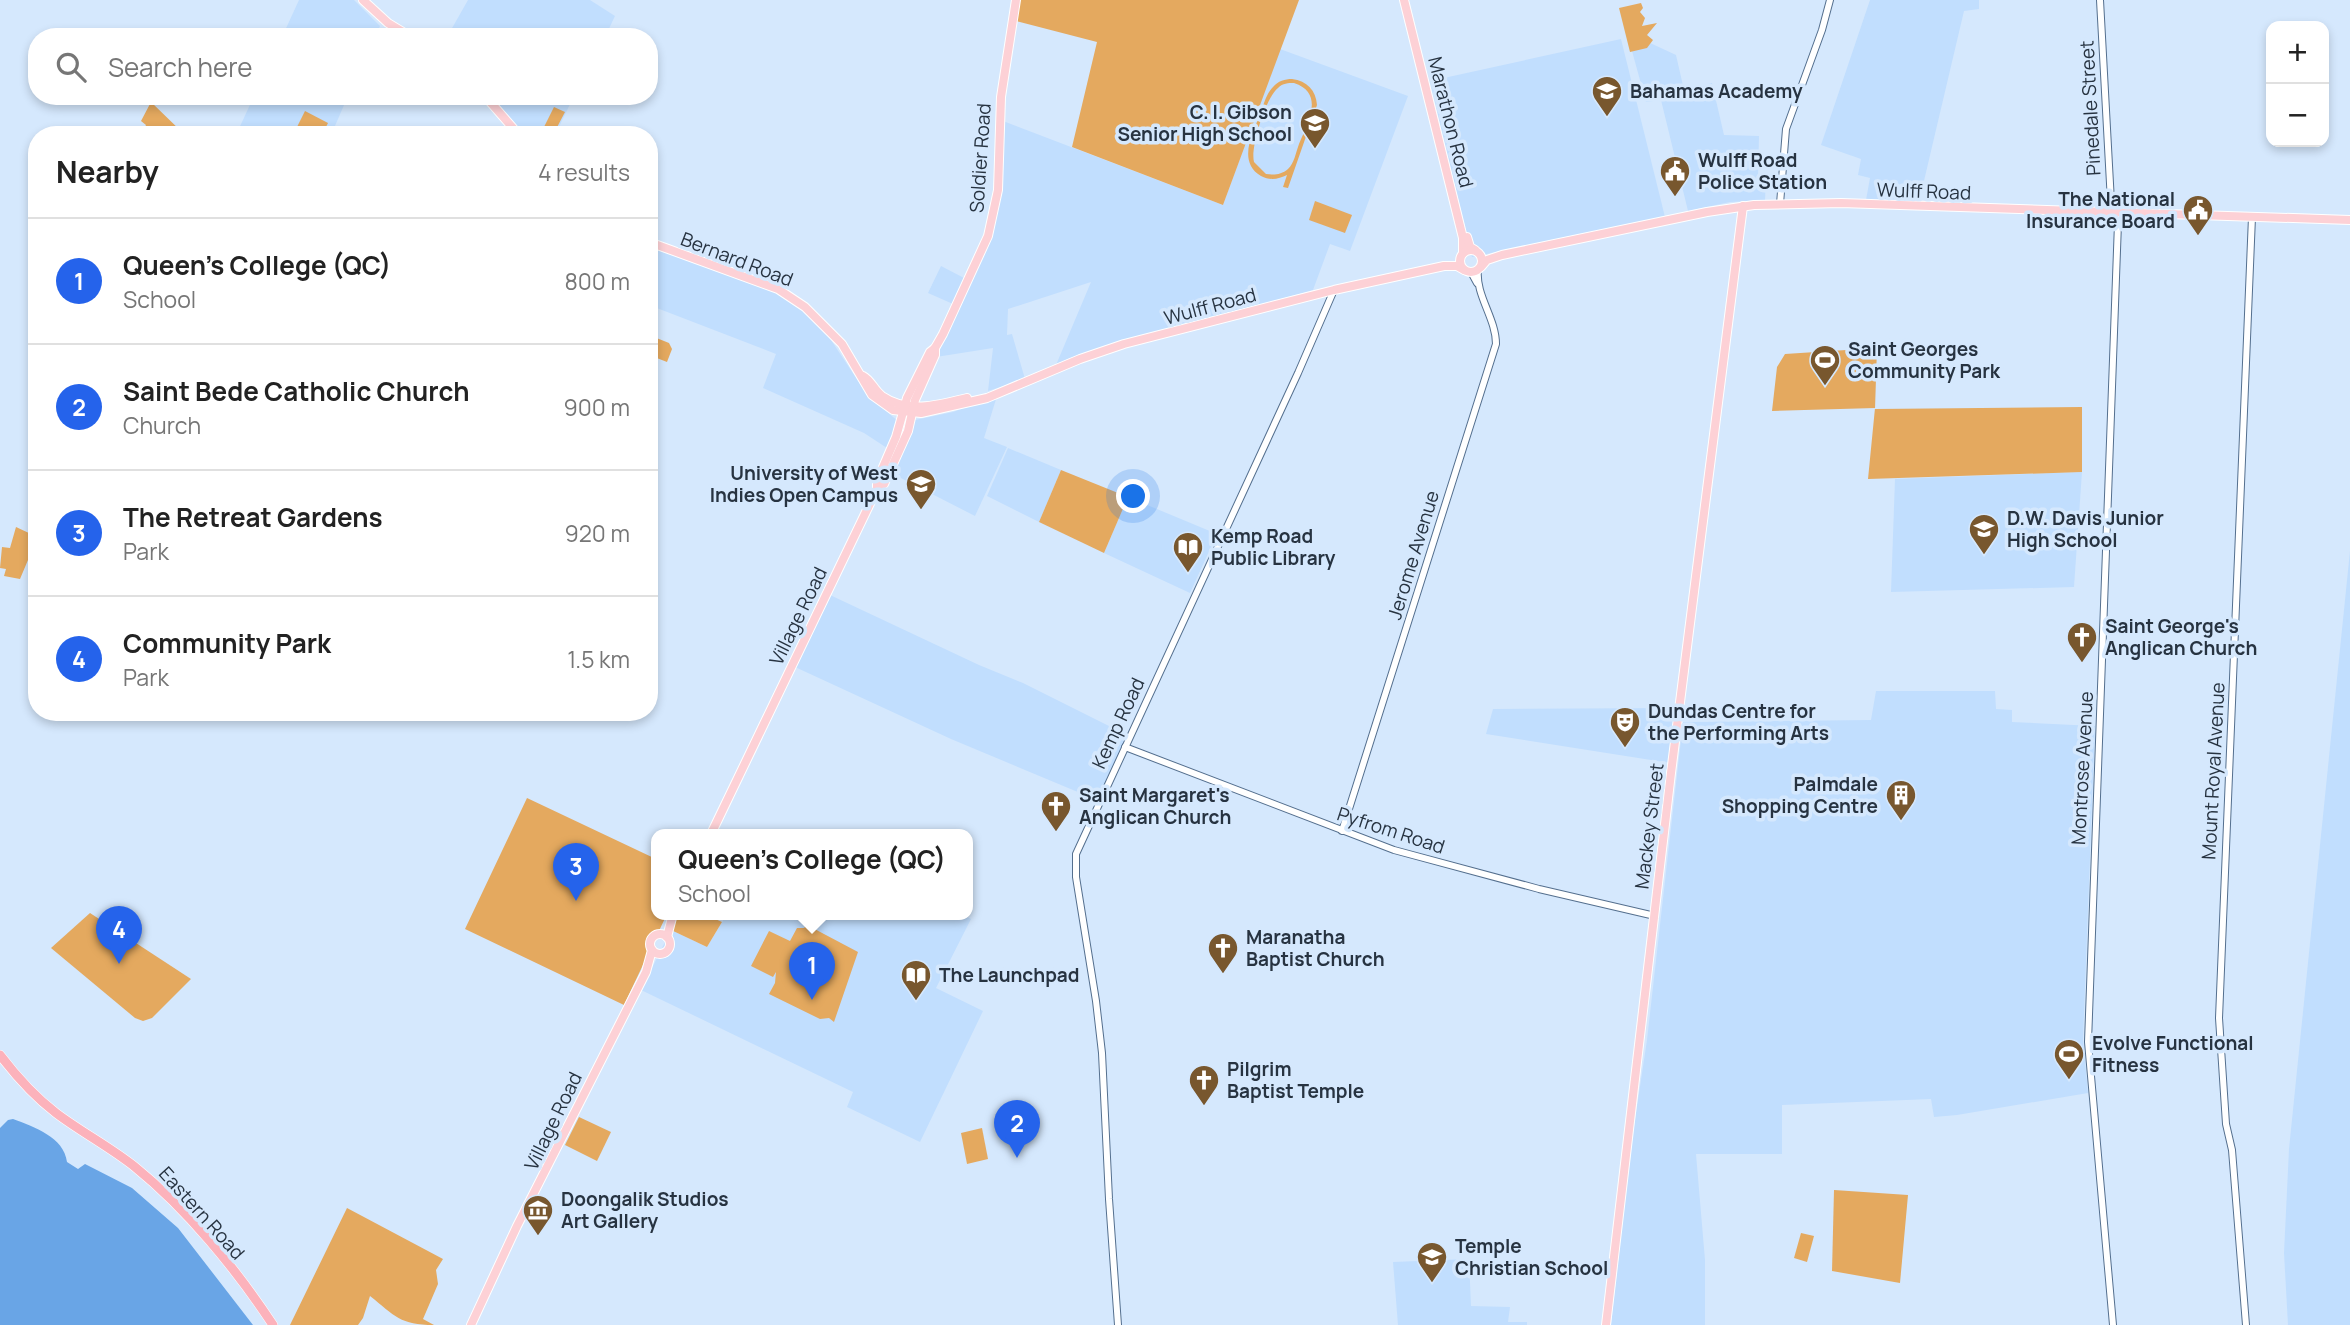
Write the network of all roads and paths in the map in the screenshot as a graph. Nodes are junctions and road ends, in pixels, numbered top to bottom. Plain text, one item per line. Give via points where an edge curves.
1 (363, 0) edge
2 (1016, 0) edge
3 (1407, 0) edge
4 (1830, 0) edge
5 (2100, 0) edge
6 (396, 28) edge
7 (493, 105) edge
8 (511, 126) edge
9 (1780, 204) junction
10 (1743, 206) junction
11 (2116, 213) junction
12 (2252, 217) junction
13 (2350, 220) edge
14 (658, 245) edge
15 (1476, 250) junction
16 (1463, 253) junction
17 (1502, 255) junction
18 (1444, 267) junction
19 (1474, 269) junction
20 (1334, 290) junction
21 (908, 409) junction
22 (1125, 747) junction
23 (713, 829) edge
24 (1342, 831) junction
25 (1654, 916) junction
26 (671, 920) edge
27 (663, 936) junction
28 (652, 950) junction
29 (661, 955) junction
30 (648, 969) junction
31 (0, 1055) edge
32 (273, 1325) edge
33 (471, 1325) edge
34 (1118, 1325) edge
35 (1606, 1325) edge
36 (2113, 1325) edge
37 (2246, 1325) edge

1 - 6 main road
2 - 21 main road, Soldier Road via 1002,84 998,190 986,243
3 - 15 main road, Marathon Road via 1467,240
3 - 16 main road, Marathon Road
4 - 9 street via 1786,129
5 - 11 street, Pinedale Street via 2111,202
7 - 8 main road
9 - 10 main road, Wulff Road
9 - 11 main road, Wulff Road
10 - 17 main road, Wulff Road
10 - 25 main road, Mackey Street
11 - 12 main road, Wulff Road
11 - 36 street, Montrose Avenue via 2117,291 2088,1042
12 - 13 main road, Wulff Road
12 - 37 street, Mount Royal Avenue via 2219,1018
14 - 21 main road, Bernard Road via 793,297 842,344 872,395 889,408
15 - 16 main road
15 - 17 main road, Wulff Road
15 - 19 main road, Marathon Road via 1482,259
16 - 18 main road, Wulff Road
16 - 19 main road, Marathon Road via 1460,264
17 - 19 main road, Wulff Road
18 - 19 main road, Wulff Road
18 - 20 main road, Wulff Road
19 - 24 street, Jerome Avenue via 1496,344
20 - 21 main road, Wulff Road via 1108,349 986,398 943,410
20 - 22 street, Kemp Road
21 - 23 main road, Village Road via 908,431 884,484 877,488
22 - 24 street, Pyfrom Road
22 - 34 street, Kemp Road via 1075,859 1102,1052
24 - 25 street, Pyfrom Road via 1423,859
25 - 35 main road, Mackey Street
26 - 27 main road, Village Road
27 - 28 main road, Village Road via 651,940
27 - 29 main road, Village Road via 670,948
28 - 29 main road
28 - 30 main road, Village Road
29 - 30 main road, Village Road
30 - 33 main road, Village Road
31 - 32 highway, Eastern Road via 39,1099 108,1146 169,1197

